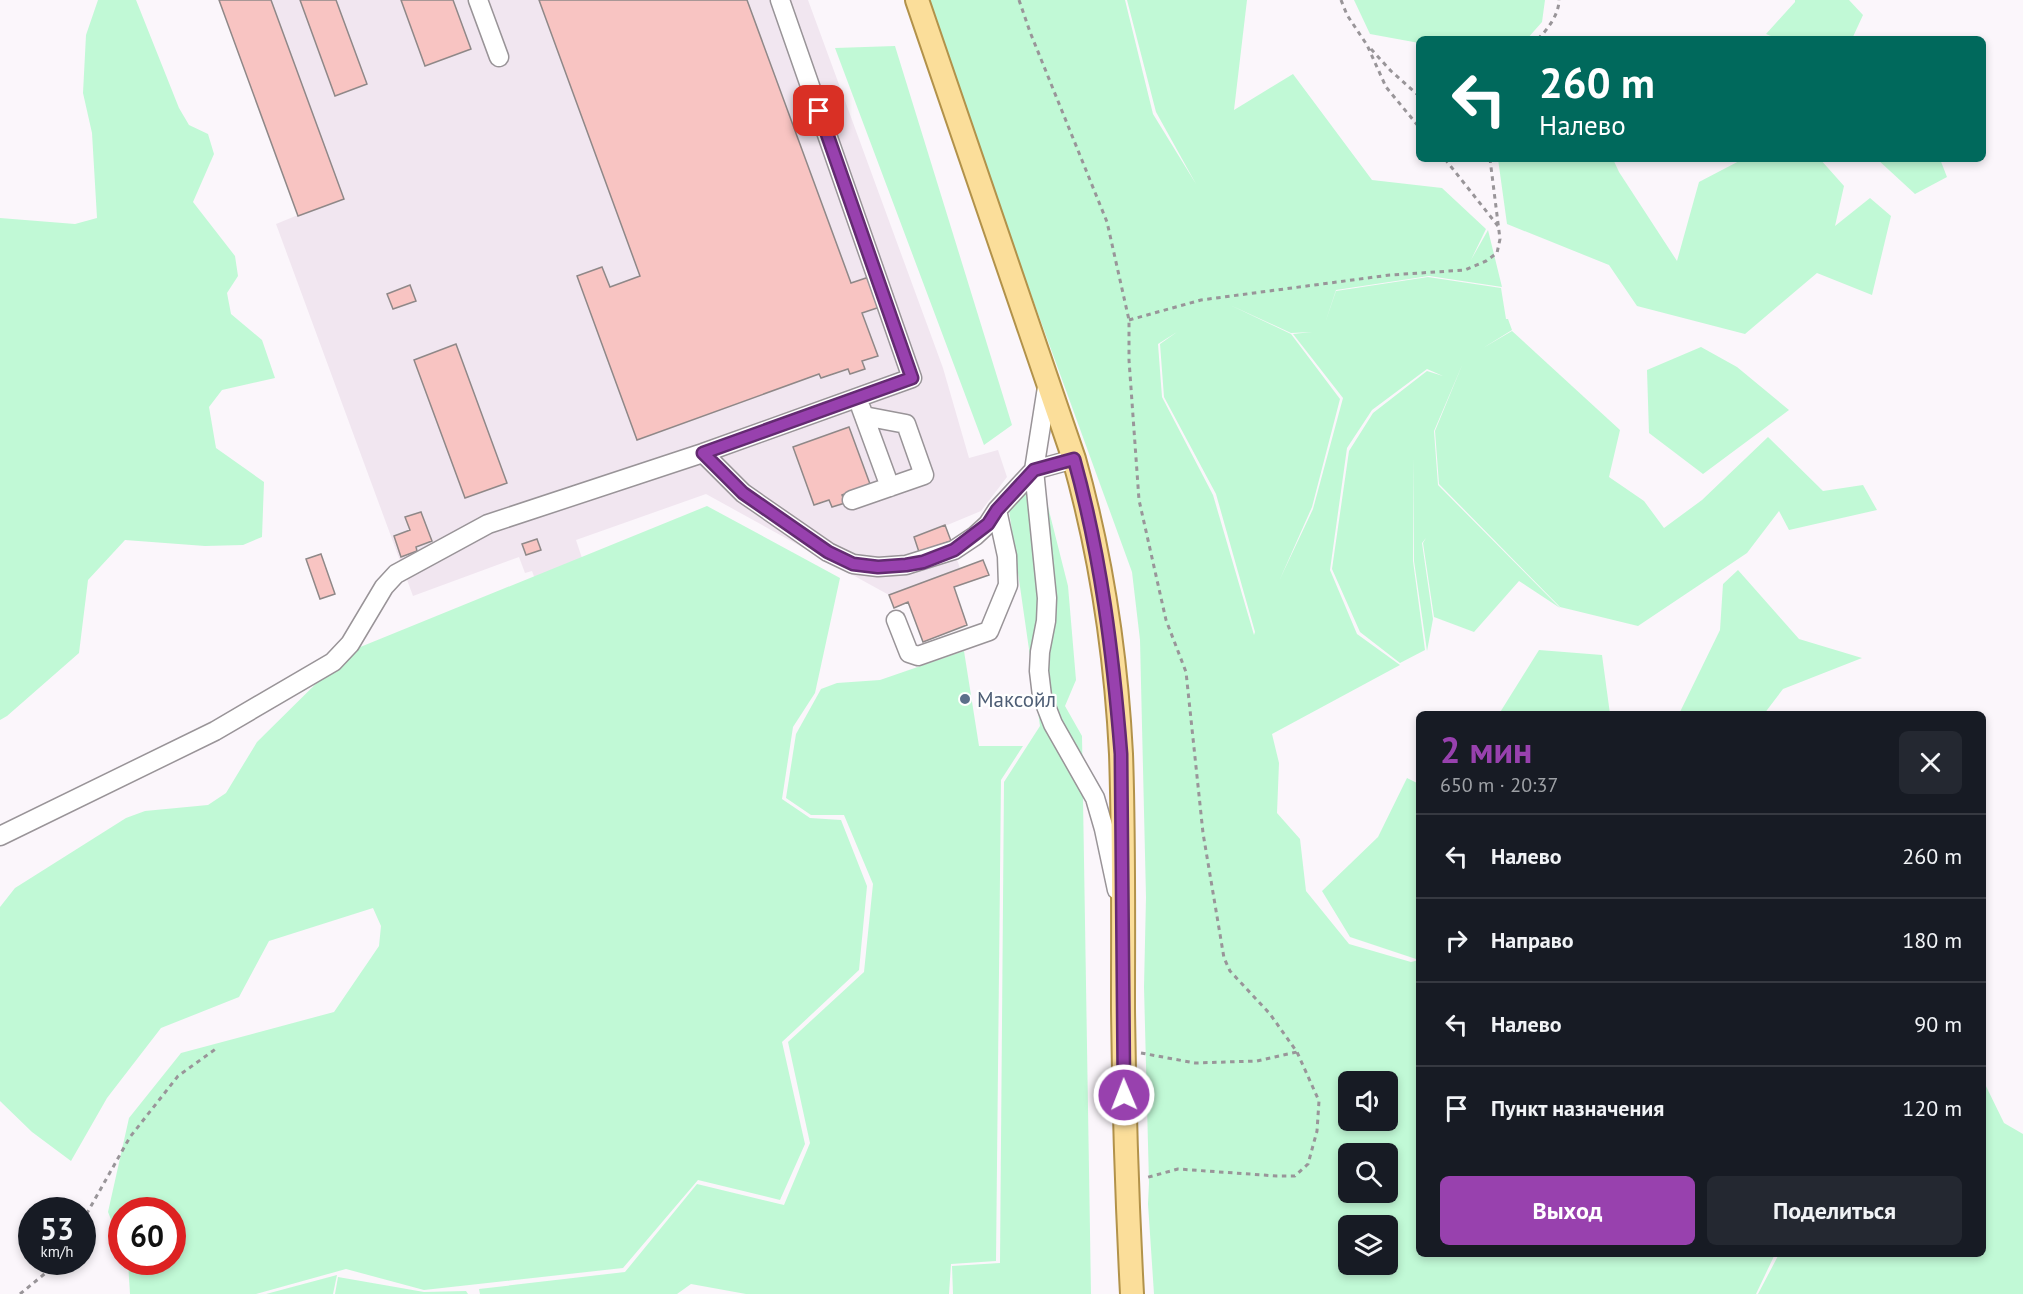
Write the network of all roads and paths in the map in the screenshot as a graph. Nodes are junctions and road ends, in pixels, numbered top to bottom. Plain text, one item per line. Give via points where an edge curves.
1 (478, 0) edge
2 (780, 0) edge
3 (917, 0) edge
4 (1020, 0) edge
5 (1341, 0) edge
6 (1559, 0) edge
7 (1541, 36) edge
8 (1367, 45) junction
9 (499, 57) dead end
10 (1416, 93) edge
11 (1416, 124) edge
12 (1447, 162) edge
13 (1490, 162) edge
14 (1499, 227) junction
15 (1129, 320) junction
16 (1048, 379) junction
17 (857, 398) junction
18 (864, 416) junction
19 (703, 453) junction
20 (1074, 459) junction
21 (1034, 470) junction
22 (890, 487) junction
23 (852, 500) dead end
24 (997, 510) junction
25 (896, 620) dead end
26 (0, 836) edge
27 (1123, 918) junction
28 (217, 1048) dead end
29 (1123, 1050) junction
30 (1297, 1052) junction
31 (1126, 1184) junction
32 (96, 1197) edge
33 (43, 1275) edge
34 (20, 1294) edge
35 (1132, 1294) edge

1 - 9 lane
2 - 17 lane via 912,378
3 - 16 main road
4 - 15 path via 1107,222
5 - 8 path
6 - 7 path via 1559,7
8 - 10 path
8 - 11 path via 1386,87
12 - 14 path
13 - 14 path
14 - 15 path via 1497,253 1465,270 1390,275 1201,300
15 - 30 path via 1139,500 1166,620 1186,672 1203,832 1224,958 1230,971 1270,1014
16 - 20 main road
16 - 21 lane
17 - 18 lane
17 - 19 lane
18 - 22 lane
18 - 22 lane via 906,424 910,434 924,475
19 - 24 lane via 743,493 828,552 853,564 878,567 923,562 954,550 988,524
19 - 26 lane via 488,524 412,565 384,587 350,644 333,662 215,731
20 - 21 lane
20 - 27 main road via 1090,519 1114,668 1121,754
21 - 24 lane
21 - 27 lane via 1047,598 1039,671 1042,696 1053,724 1095,798
22 - 23 lane
24 - 25 lane via 1007,556 1008,585 989,631 918,656 909,653
27 - 29 main road
28 - 32 path via 178,1076 130,1137
29 - 30 path via 1195,1063 1257,1061
29 - 31 main road
30 - 31 path via 1319,1101 1317,1131 1308,1164 1295,1176 1178,1169
31 - 35 main road
33 - 34 path

